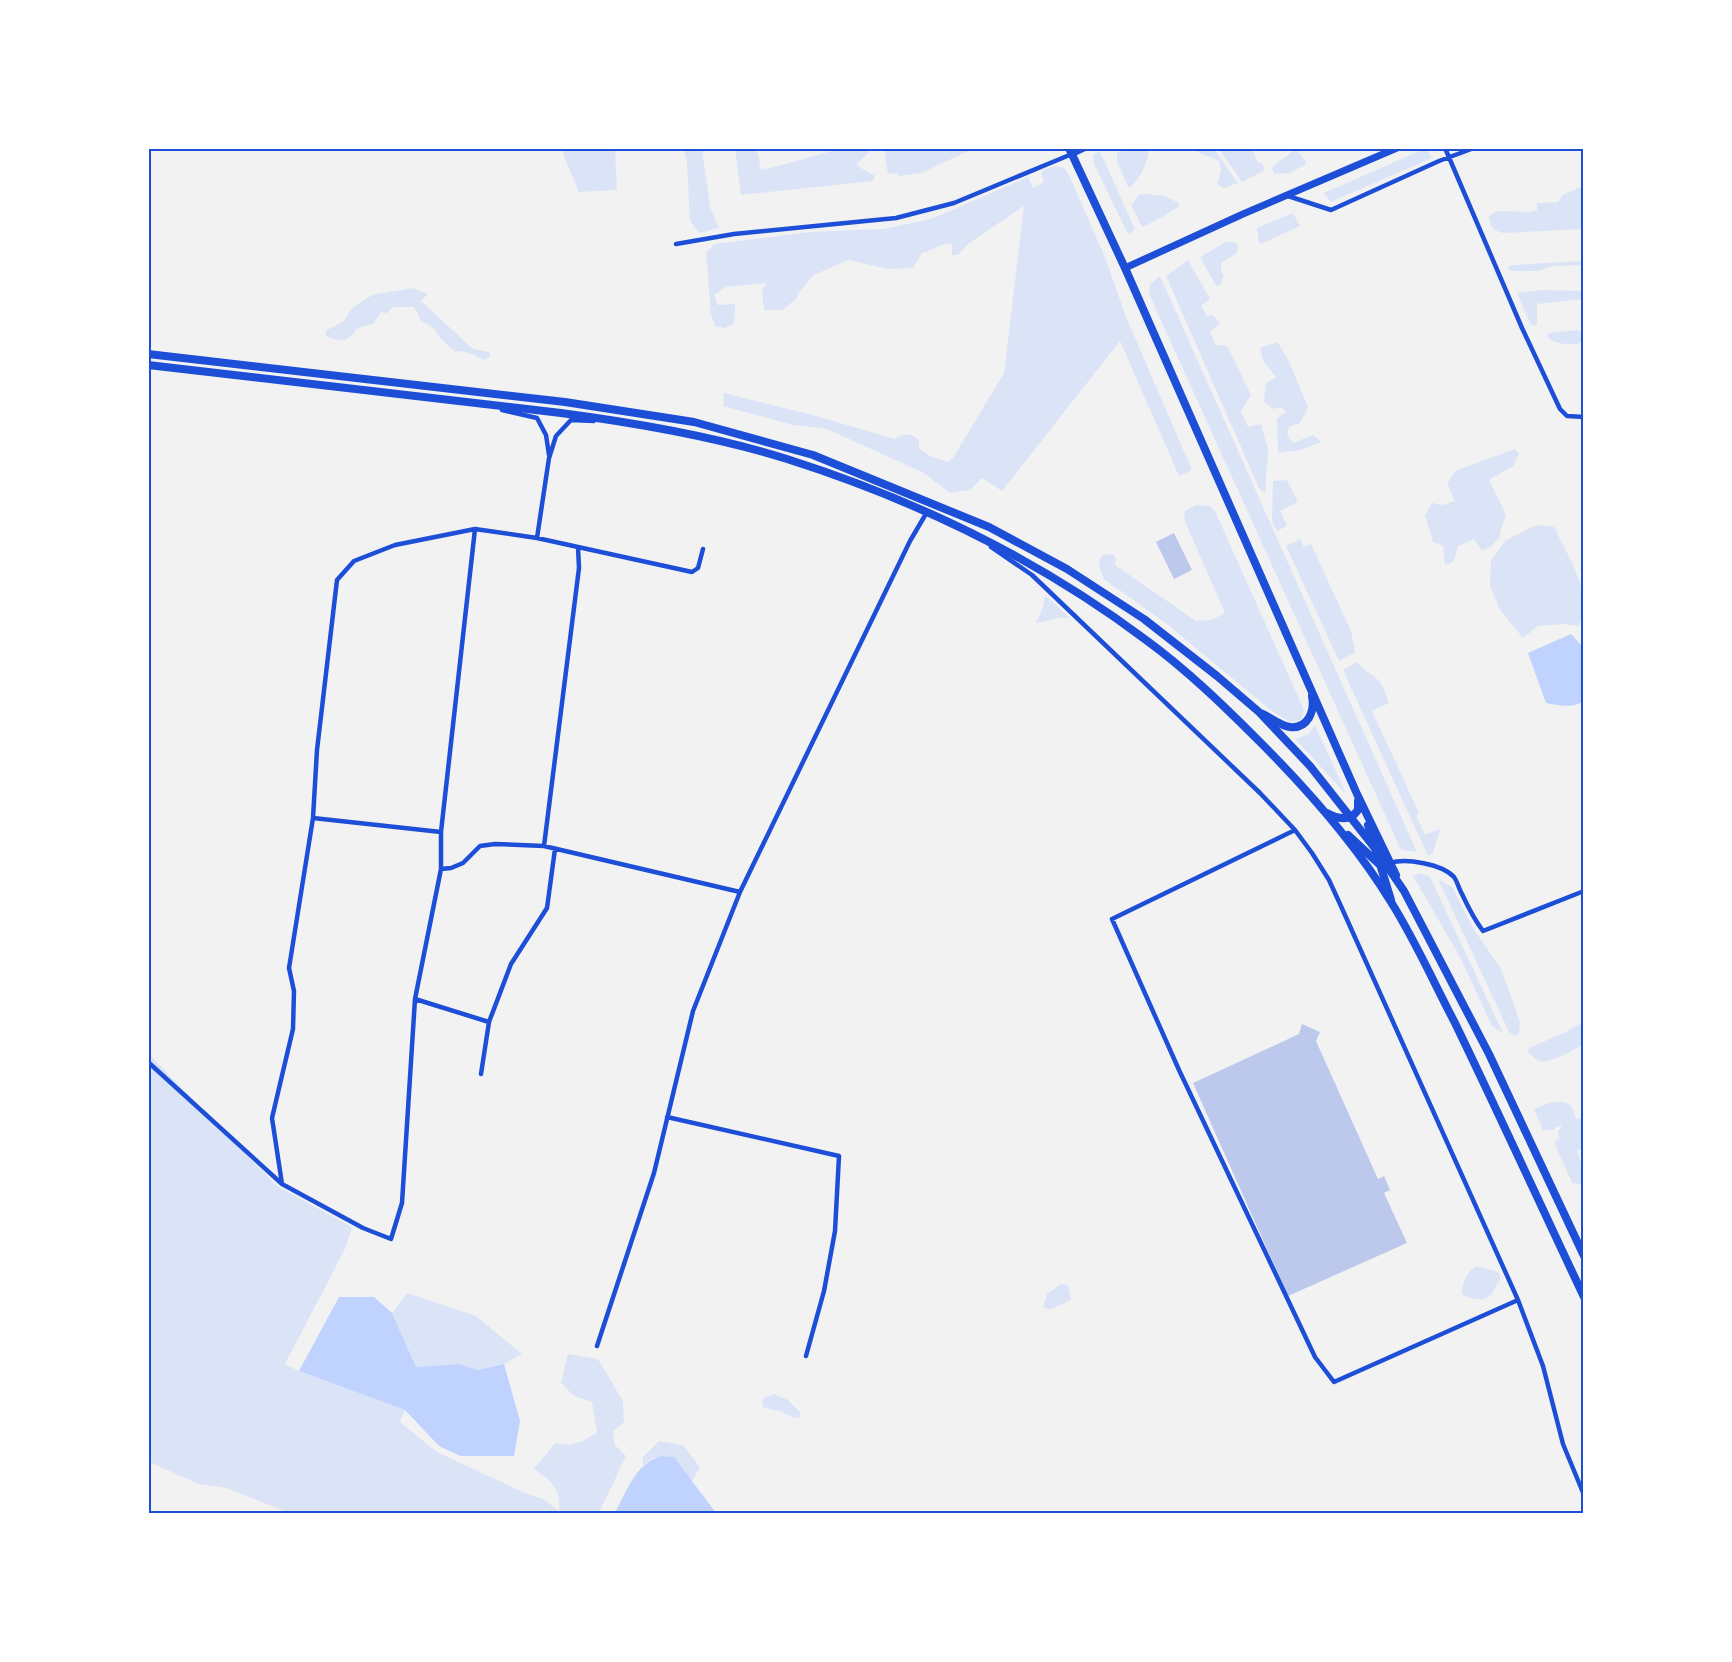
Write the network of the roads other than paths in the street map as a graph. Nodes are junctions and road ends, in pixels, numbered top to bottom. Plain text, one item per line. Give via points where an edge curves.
1 (1085, 148) edge
2 (1397, 148) edge
3 (1445, 148) edge
4 (1474, 148) edge
5 (1071, 151) edge
6 (1448, 157) junction
7 (1288, 196) junction
8 (676, 244) dead end
9 (1125, 268) junction
10 (148, 354) edge
11 (148, 365) edge
12 (482, 403) junction
13 (1584, 417) edge
14 (623, 421) junction
15 (549, 458) junction
16 (927, 512) junction
17 (475, 529) junction
18 (979, 537) junction
19 (537, 538) junction
20 (578, 547) junction
21 (703, 549) dead end
22 (1310, 686) junction
23 (1258, 712) junction
24 (1357, 794) junction
25 (1363, 807) junction
26 (1323, 811) junction
27 (1351, 817) junction
28 (313, 818) junction
29 (1295, 831) junction
30 (441, 832) junction
31 (544, 846) junction
32 (1374, 847) junction
33 (555, 849) junction
34 (1385, 864) junction
35 (441, 869) junction
36 (1584, 891) edge
37 (740, 892) junction
38 (1393, 903) junction
39 (415, 999) junction
40 (489, 1022) junction
41 (148, 1062) edge
42 (481, 1074) dead end
43 (667, 1117) junction
44 (282, 1184) junction
45 (1584, 1256) edge
46 (1584, 1297) edge
47 (1518, 1300) junction
48 (597, 1346) dead end
49 (806, 1356) dead end
50 (1584, 1495) edge

1 - 5 street
2 - 7 main road
3 - 6 street
4 - 6 street
5 - 8 street via 954,203 896,218 734,234
5 - 9 main road
6 - 7 street via 1331,210
6 - 13 street via 1560,408 1567,416
7 - 9 main road
9 - 22 main road
10 - 23 highway via 668,417 813,455 979,522 1067,569 1144,619
11 - 12 highway
12 - 14 highway
12 - 15 street via 537,418 546,435
14 - 15 street via 571,420 556,436
14 - 16 highway via 786,459
15 - 19 street
16 - 18 highway
16 - 37 street
17 - 19 street
17 - 28 street via 395,545 354,561 337,580
17 - 30 street
18 - 26 highway via 1039,568 1148,641 1230,712
18 - 29 street via 1032,575 1240,772
19 - 20 street
20 - 21 street via 692,572 698,568
20 - 31 street via 579,568
22 - 23 main road via 1312,710 1297,727
22 - 24 main road
23 - 27 highway via 1310,766
24 - 25 main road
24 - 27 main road via 1358,810
25 - 32 main road
25 - 34 main road
26 - 27 main road via 1340,819
26 - 34 main road
26 - 38 highway
27 - 32 highway
28 - 30 street
28 - 44 street via 289,968 294,991 293,1029 272,1118
29 - 47 street via 1322,868 1341,904
29 - 47 street via 1112,919 1315,1357 1334,1382
30 - 35 street
31 - 33 street
31 - 35 street via 480,846 463,863
32 - 34 highway
33 - 37 street
33 - 40 street via 547,908 511,964
34 - 36 street via 1404,860 1453,876 1483,931
34 - 38 main road
34 - 45 highway via 1404,891 1489,1054
35 - 39 street
37 - 43 street via 693,1011
38 - 46 highway via 1473,1061
39 - 40 street
39 - 44 street via 402,1203 391,1239
40 - 42 street
41 - 44 street
43 - 48 street via 654,1173
43 - 49 street via 839,1156 835,1231 824,1292
47 - 50 street via 1543,1366 1563,1444

